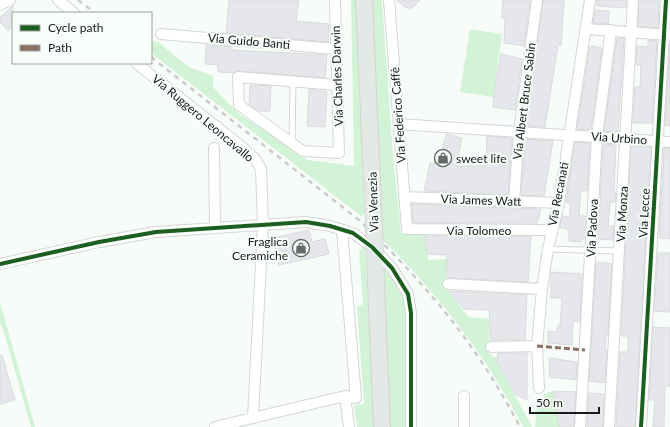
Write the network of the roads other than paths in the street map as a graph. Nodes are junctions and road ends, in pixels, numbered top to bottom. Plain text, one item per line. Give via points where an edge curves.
1 (10, 0) edge
2 (58, 0) edge
3 (335, 0) edge
4 (364, 0) edge
5 (389, 0) edge
6 (537, 0) edge
7 (590, 0) edge
8 (633, 0) edge
9 (666, 0) edge
10 (0, 5) edge
11 (73, 12) edge
12 (586, 28) junction
13 (611, 30) junction
14 (631, 32) junction
15 (161, 34) dead end
16 (667, 35) edge
17 (336, 49) junction
18 (137, 64) edge
19 (293, 81) junction
20 (337, 85) junction
21 (398, 124) junction
22 (519, 132) junction
23 (569, 135) junction
24 (597, 137) junction
25 (626, 139) junction
26 (659, 141) junction
27 (670, 142) edge
28 (292, 143) junction
29 (214, 148) dead end
30 (404, 197) junction
31 (514, 201) junction
32 (559, 203) junction
33 (263, 224) junction
34 (215, 228) junction
35 (406, 229) joint
36 (342, 230) junction
37 (552, 230) junction
38 (548, 249) junction
39 (590, 250) junction
40 (620, 251) junction
41 (0, 264) edge
42 (448, 284) dead end
43 (542, 289) junction
44 (537, 346) junction
45 (491, 347) dead end
46 (539, 388) dead end
47 (345, 396) junction
48 (464, 396) dead end
49 (253, 418) junction
50 (215, 427) edge
51 (348, 427) edge
52 (382, 427) edge
53 (411, 427) edge
54 (464, 427) edge
55 (580, 427) edge
56 (609, 427) edge
57 (641, 427) edge

1 - 10 street
2 - 11 street
3 - 17 street, Via Charles Darwin
4 - 52 main road, Via Venezia, bridge
5 - 21 street, Via Federico Caffè
6 - 22 street, Via Albert Bruce Sabin
7 - 12 street, Via Recanati
8 - 14 street, Via Monza
9 - 16 street, Via Lecce
12 - 13 street
12 - 23 street, Via Recanati
13 - 14 street
13 - 24 street, Via Padova
14 - 16 street
14 - 25 street, Via Monza
15 - 17 street, Via Guido Banti
16 - 26 street, Via Lecce
17 - 20 street, Via Charles Darwin
18 - 33 street, Via Ruggero Leoncavallo via 255,159 261,169
19 - 20 street
19 - 28 lane
19 - 28 street via 238,77 239,105
20 - 28 street, Via Charles Darwin via 339,153 303,151
21 - 22 street, Via Urbino
21 - 30 street, Via Federico Caffè
22 - 23 street, Via Urbino
22 - 31 street, Via Albert Bruce Sabin
23 - 24 street, Via Urbino
23 - 32 street, Via Recanati
24 - 25 street, Via Urbino
24 - 39 street, Via Padova
25 - 26 street, Via Urbino
25 - 40 street, Via Monza
26 - 27 street, Via Urbino
26 - 57 street, Via Lecce
29 - 34 street
30 - 31 street, Via James Watt
30 - 35 street, Via Federico Caffè
31 - 32 street, Via James Watt
32 - 37 street, Via Recanati
33 - 34 street
33 - 36 street via 306,222
33 - 49 street, Via Ruggero Leoncavallo
34 - 41 street via 156,232
35 - 37 street, Via Tolomeo
36 - 47 street via 356,398
36 - 53 street via 353,233 372,246 392,268 408,294 411,313
37 - 38 street, Via Recanati
38 - 39 lane
38 - 43 street, Via Recanati
39 - 40 lane
39 - 55 street, Via Padova
40 - 56 street, Via Monza
42 - 43 street
43 - 44 street, Via Recanati
44 - 45 street
44 - 46 street, Via Recanati
47 - 49 street
47 - 51 street
48 - 54 street
49 - 50 street

